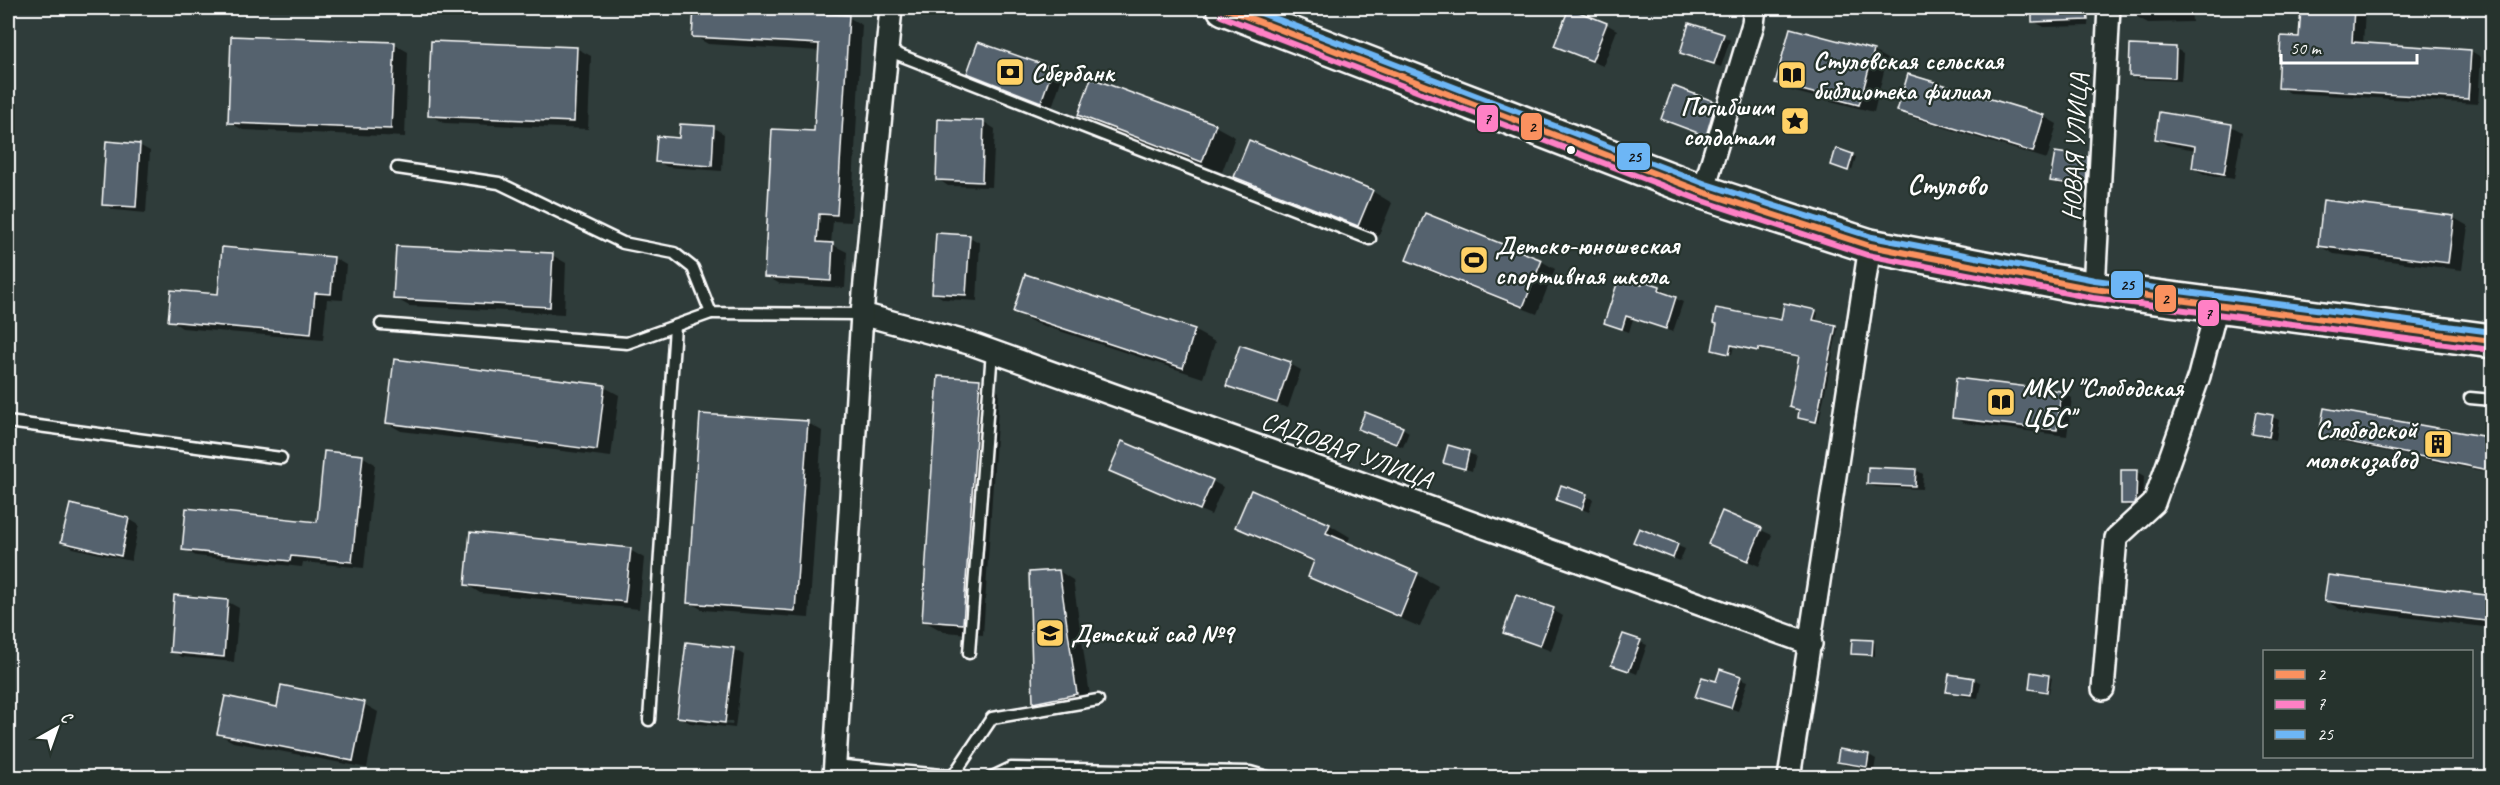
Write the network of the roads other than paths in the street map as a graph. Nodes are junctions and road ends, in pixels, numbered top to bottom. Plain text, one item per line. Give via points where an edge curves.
1 (891, 8) edge
2 (1230, 8) edge
3 (1755, 8) edge
4 (2109, 8) edge
5 (887, 50) junction
6 (397, 168) dead end
7 (1702, 192) junction
8 (1370, 238) dead end
9 (1870, 246) junction
10 (2094, 289) junction
11 (2217, 306) junction
12 (711, 313) junction
13 (862, 314) junction
14 (381, 324) dead end
15 (675, 326) junction
16 (2493, 341) edge
17 (992, 351) junction
18 (2470, 398) dead end
19 (2493, 400) edge
20 (8, 422) edge
21 (281, 458) dead end
22 (1811, 644) junction
23 (969, 653) dead end
24 (2103, 689) dead end
25 (1098, 700) dead end
26 (650, 720) dead end
27 (834, 771) edge
28 (990, 777) edge
29 (1271, 777) edge
30 (1789, 777) edge

1 - 5 street
2 - 7 highway
3 - 7 street
4 - 10 street, НОВАЯ УЛИЦА
5 - 8 lane
5 - 13 street
6 - 12 lane via 499,183 623,243 674,253 693,268
7 - 9 highway
9 - 10 highway
9 - 22 street
10 - 11 highway
11 - 16 highway
11 - 24 street via 2199,376 2154,503 2116,538
12 - 13 lane
12 - 15 lane
13 - 17 street, САДОВАЯ УЛИЦА
13 - 27 street
14 - 15 lane via 627,343
15 - 26 lane
17 - 22 street, САДОВАЯ УЛИЦА
17 - 23 lane
18 - 19 lane
20 - 21 lane
22 - 30 street
25 - 27 lane via 992,718 953,776
28 - 29 lane via 1011,768 1250,772

